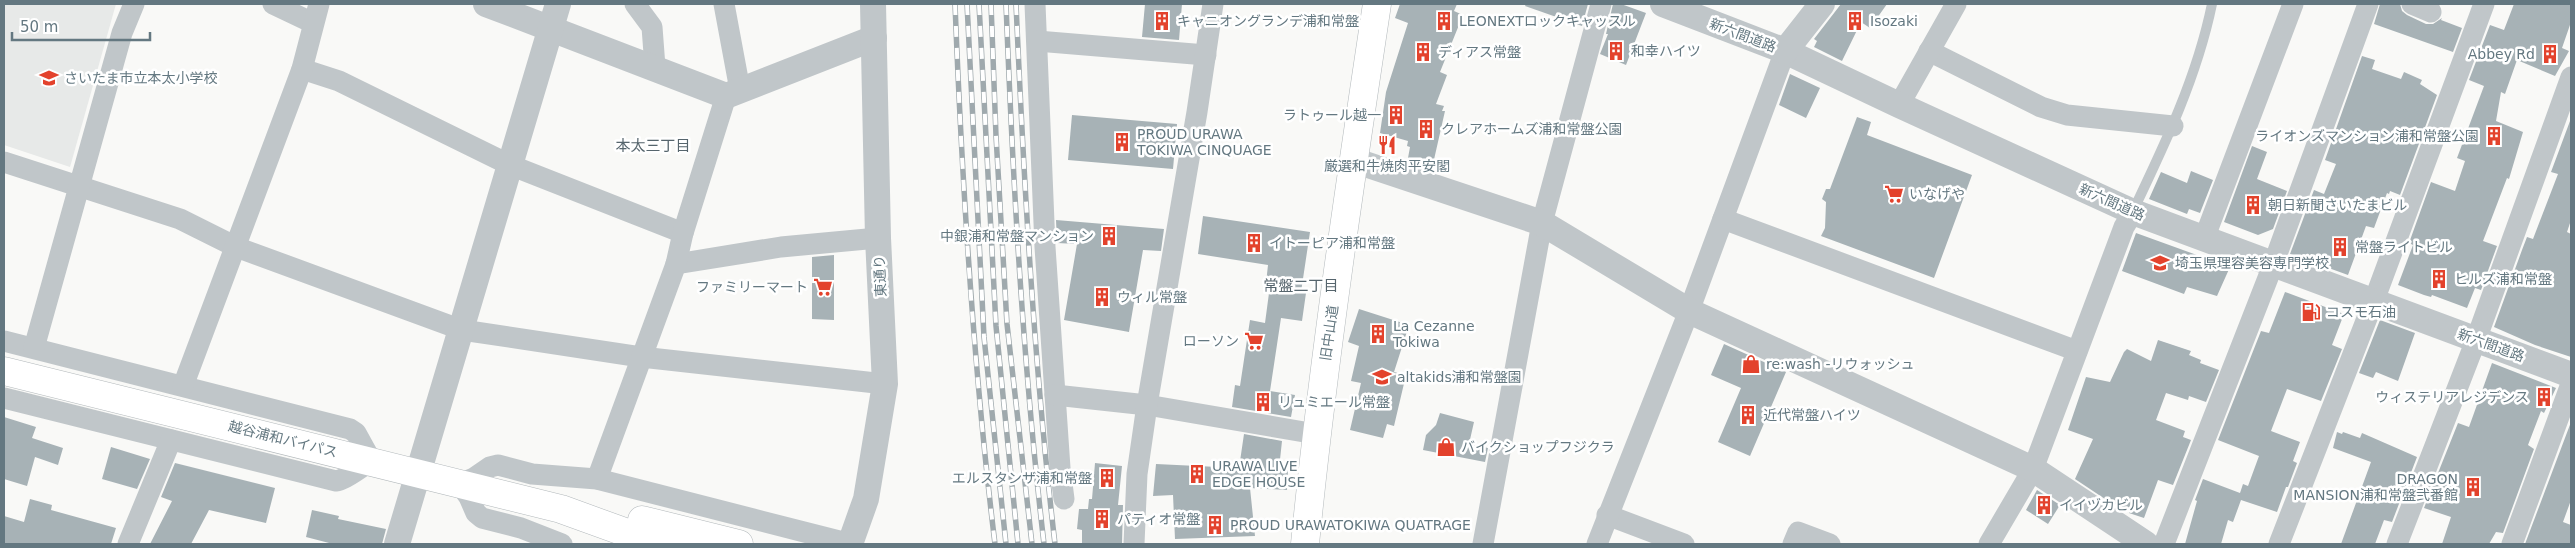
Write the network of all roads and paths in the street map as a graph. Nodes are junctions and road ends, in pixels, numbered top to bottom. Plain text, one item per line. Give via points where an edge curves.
1 (134, 4) edge
2 (273, 4) edge
3 (486, 4) edge
4 (558, 4) edge
5 (635, 4) edge
6 (724, 4) edge
7 (873, 4) edge
8 (1035, 4) edge
9 (1213, 4) edge
10 (1377, 4) edge
11 (1601, 4) edge
12 (1663, 4) edge
13 (1822, 4) edge
14 (1956, 4) edge
15 (2212, 4) edge
16 (2293, 4) edge
17 (2368, 4) edge
18 (2484, 4) edge
19 (316, 14) edge
20 (551, 29) junction
21 (874, 38) junction
22 (1037, 41) junction
23 (1785, 51) junction
24 (1929, 51) junction
25 (1206, 55) junction
26 (655, 67) junction
27 (302, 69) junction
28 (2571, 77) edge
29 (733, 93) junction
30 (1898, 105) junction
31 (2173, 126) junction
32 (1353, 160) junction
33 (4, 162) edge
34 (510, 165) junction
35 (81, 186) junction
36 (2133, 212) junction
37 (1723, 219) junction
38 (1542, 224) junction
39 (683, 233) junction
40 (878, 238) junction
41 (2204, 239) junction
42 (236, 247) junction
43 (676, 264) junction
44 (2273, 265) junction
45 (2373, 302) junction
46 (1689, 311) junction
47 (462, 330) junction
48 (2476, 340) junction
49 (4, 341) edge
50 (34, 348) junction
51 (2077, 351) junction
52 (641, 358) junction
53 (4, 372) edge
54 (2571, 375) edge
55 (885, 384) junction
56 (2571, 384) edge
57 (183, 386) junction
58 (1055, 395) junction
59 (4, 398) edge
60 (1147, 405) junction
61 (1316, 434) junction
62 (171, 440) junction
63 (372, 462) junction
64 (2033, 469) junction
65 (418, 473) junction
66 (597, 479) junction
67 (460, 484) junction
68 (1064, 499) dead end
69 (561, 509) junction
70 (1607, 515) junction
71 (1992, 543) edge
72 (128, 544) edge
73 (396, 544) edge
74 (562, 544) edge
75 (667, 544) edge
76 (739, 544) edge
77 (850, 544) edge
78 (1134, 544) edge
79 (1305, 544) edge
80 (1483, 544) edge
81 (1596, 544) edge
82 (1684, 544) edge
83 (1793, 544) edge
84 (1830, 544) edge
85 (2146, 544) edge
86 (2164, 544) edge
87 (2279, 544) edge
88 (2397, 544) edge
89 (2512, 544) edge

1 - 35 street via 122,33
2 - 19 street
3 - 20 street
4 - 20 street
5 - 26 street via 652,27
6 - 29 street
7 - 21 street, 東通り
8 - 22 street
9 - 25 street
10 - 32 main road, 旧中山道
11 - 38 street
12 - 23 street, 新六間道路
13 - 23 street
14 - 24 street
15 - 31 lane
16 - 41 street
17 - 44 street
18 - 45 street
19 - 27 street
20 - 26 street
20 - 34 street
21 - 29 street
21 - 40 street, 東通り
22 - 25 street
22 - 58 street via 1040,153
23 - 30 street, 新六間道路
23 - 37 street
24 - 30 street
24 - 31 street via 2041,107 2067,115
25 - 60 street
26 - 29 street
27 - 34 street via 339,81
27 - 42 street
28 - 48 street
29 - 39 street
30 - 36 street, 新六間道路
31 - 36 lane
32 - 38 street
32 - 61 main road, 旧中山道
33 - 35 street
34 - 39 street
34 - 47 street
35 - 42 street via 180,218
35 - 50 street
36 - 41 street, 新六間道路
36 - 51 street via 2124,227
37 - 46 street
37 - 51 street
38 - 46 street
38 - 80 street
39 - 43 street
40 - 43 street via 780,247
40 - 55 street, 東通り
41 - 44 street, 新六間道路
42 - 47 street
42 - 57 street
43 - 52 street
44 - 45 street, 新六間道路
44 - 86 street
45 - 48 street, 新六間道路
45 - 87 street
46 - 64 street
46 - 70 street
47 - 52 street
47 - 65 street
48 - 54 street, 新六間道路
48 - 88 street
49 - 50 street
50 - 57 street
51 - 64 street
52 - 55 street
52 - 66 street
53 - 63 main road, 越谷浦和バイパス
55 - 77 street, 東通り via 866,499
56 - 89 street
57 - 63 street via 350,428
58 - 60 street
58 - 68 street
59 - 62 street
60 - 61 street
60 - 78 street via 1138,474
61 - 79 main road, 旧中山道
62 - 63 street via 336,481
62 - 72 street
63 - 65 main road, 越谷浦和バイパス
64 - 71 street
64 - 85 street
65 - 67 main road, 越谷浦和バイパス
65 - 73 street
66 - 67 street via 532,474 498,465
66 - 77 street
67 - 69 main road, 越谷浦和バイパス
67 - 74 street via 482,518 521,528
69 - 75 main road, 越谷浦和バイパス
69 - 76 main road, 越谷浦和バイパス via 642,520
70 - 81 street
70 - 82 street
83 - 84 street via 1798,532

